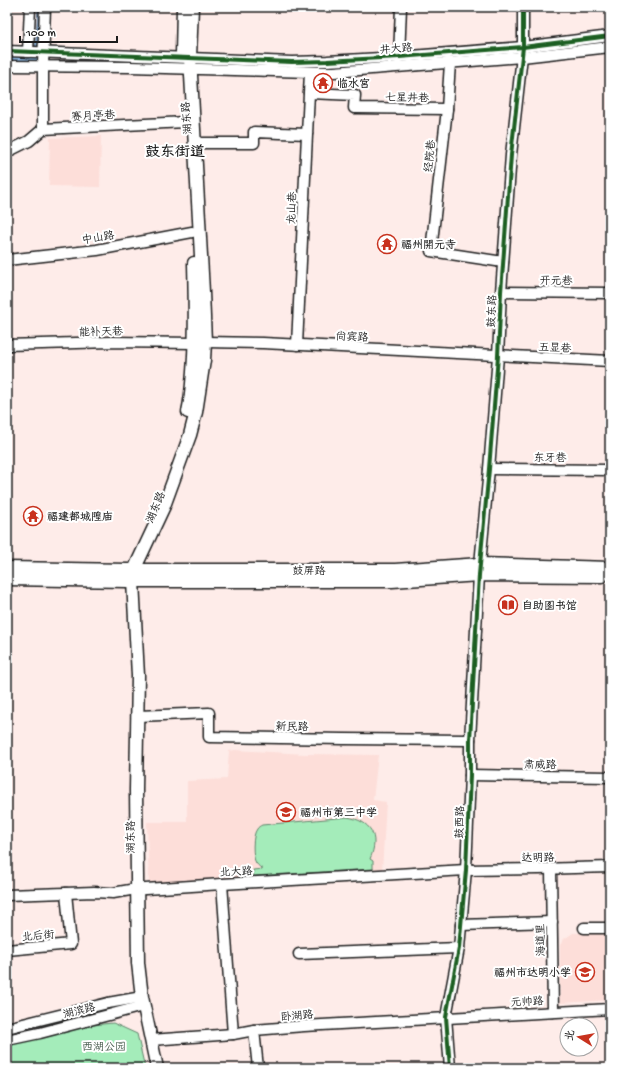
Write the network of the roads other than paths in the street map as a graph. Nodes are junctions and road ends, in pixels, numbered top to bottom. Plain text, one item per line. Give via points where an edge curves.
1 (30, 7) edge
2 (45, 7) edge
3 (183, 7) edge
4 (192, 7) edge
5 (401, 7) edge
6 (523, 7) edge
7 (610, 36) edge
8 (610, 46) edge
9 (7, 51) edge
10 (28, 52) junction
11 (44, 52) junction
12 (522, 52) junction
13 (399, 57) junction
14 (186, 63) junction
15 (450, 63) junction
16 (7, 66) edge
17 (43, 66) junction
18 (310, 72) junction
19 (308, 93) junction
20 (447, 109) junction
21 (186, 122) junction
22 (43, 129) junction
23 (307, 134) junction
24 (195, 143) junction
25 (7, 152) edge
26 (192, 232) junction
27 (7, 260) edge
28 (503, 262) junction
29 (501, 292) junction
30 (610, 293) edge
31 (200, 343) junction
32 (7, 345) edge
33 (297, 345) junction
34 (498, 356) junction
35 (610, 361) edge
36 (489, 469) junction
37 (610, 470) edge
38 (7, 568) edge
39 (610, 568) edge
40 (480, 570) junction
41 (130, 576) junction
42 (610, 576) edge
43 (7, 579) edge
44 (138, 716) junction
45 (470, 740) junction
46 (470, 775) junction
47 (610, 777) edge
48 (610, 867) edge
49 (551, 869) junction
50 (466, 870) junction
51 (222, 884) junction
52 (134, 890) junction
53 (66, 893) junction
54 (7, 895) edge
55 (552, 922) junction
56 (461, 925) junction
57 (584, 928) dead end
58 (610, 928) edge
59 (459, 948) junction
60 (7, 950) edge
61 (299, 954) dead end
62 (139, 1002) junction
63 (610, 1009) edge
64 (553, 1012) junction
65 (446, 1017) junction
66 (7, 1028) edge
67 (254, 1030) junction
68 (233, 1034) junction
69 (7, 1040) edge
70 (151, 1040) junction
71 (150, 1068) edge
72 (157, 1068) edge
73 (258, 1068) edge
74 (450, 1068) edge

1 - 10 street
2 - 11 street
3 - 14 main road, 湖东路
4 - 14 main road, 湖东路
5 - 13 street
6 - 12 street, 鼓东路
7 - 12 street, 井大路
8 - 12 street
9 - 10 street
10 - 11 street
11 - 14 street
11 - 17 street
12 - 13 street, 井大路
12 - 15 street
12 - 28 street, 鼓东路
13 - 14 street, 井大路
14 - 17 street via 130,67
14 - 18 street
14 - 21 main road, 湖东路
14 - 24 main road, 湖东路
15 - 18 street
15 - 20 street, 经院巷
16 - 17 street
17 - 22 street
18 - 19 street, 龙山巷
19 - 20 street, 七星井巷 via 355,95 354,108
19 - 23 street, 龙山巷
20 - 28 street, 经院巷 via 431,251
21 - 22 street, 赛月亭巷
21 - 26 main road, 湖东路
22 - 25 street via 29,141
23 - 24 street via 254,132 254,143
23 - 33 street, 龙山巷
24 - 31 main road, 湖东路 via 204,292
26 - 27 street, 中山路 via 97,250
26 - 31 main road, 湖东路
28 - 29 street, 鼓东路
29 - 30 street, 开元巷
29 - 34 street, 鼓东路
31 - 32 street, 能补天巷
31 - 33 street, 尚宾路
31 - 41 main road, 湖东路 via 204,360 190,435 164,506
33 - 34 street, 尚宾路
34 - 35 street, 五显巷
34 - 36 street, 鼓东路
36 - 37 street, 东牙巷
36 - 40 street, 鼓东路
38 - 41 main road, 鼓屏路
39 - 40 main road, 鼓屏路
40 - 41 main road, 鼓屏路 via 392,581
40 - 42 main road, 鼓屏路
40 - 45 street, 鼓西路
41 - 43 main road, 鼓屏路
41 - 44 main road, 湖东路 via 138,676
41 - 52 main road, 湖东路
44 - 45 street, 新民路 via 209,713 209,737
44 - 52 main road, 湖东路
45 - 46 street, 鼓西路
46 - 47 street, 肃威路
46 - 50 street, 鼓西路
48 - 49 street, 达明路
49 - 50 street, 达明路
49 - 55 street, 海道里
50 - 51 street, 北大路
50 - 56 street, 鼓西路
51 - 52 street, 北大路
51 - 68 street
52 - 53 street, 北大路 via 113,893
52 - 62 main road, 湖东路
53 - 54 street, 北大路
53 - 60 street, 北后街 via 72,944
55 - 56 street
55 - 64 street, 海道里
56 - 59 street, 鼓西路
57 - 58 street
59 - 61 street
59 - 65 street, 鼓西路
62 - 66 street, 湖滨路 via 108,1003
62 - 69 street, 湖滨路 via 40,1033
62 - 70 main road
62 - 71 main road
63 - 64 street, 元帅路
64 - 65 street, 元帅路
65 - 67 street, 卧湖路
65 - 74 street, 鼓西路
67 - 68 street, 卧湖路
67 - 73 street
68 - 70 street, 卧湖路
70 - 72 main road

